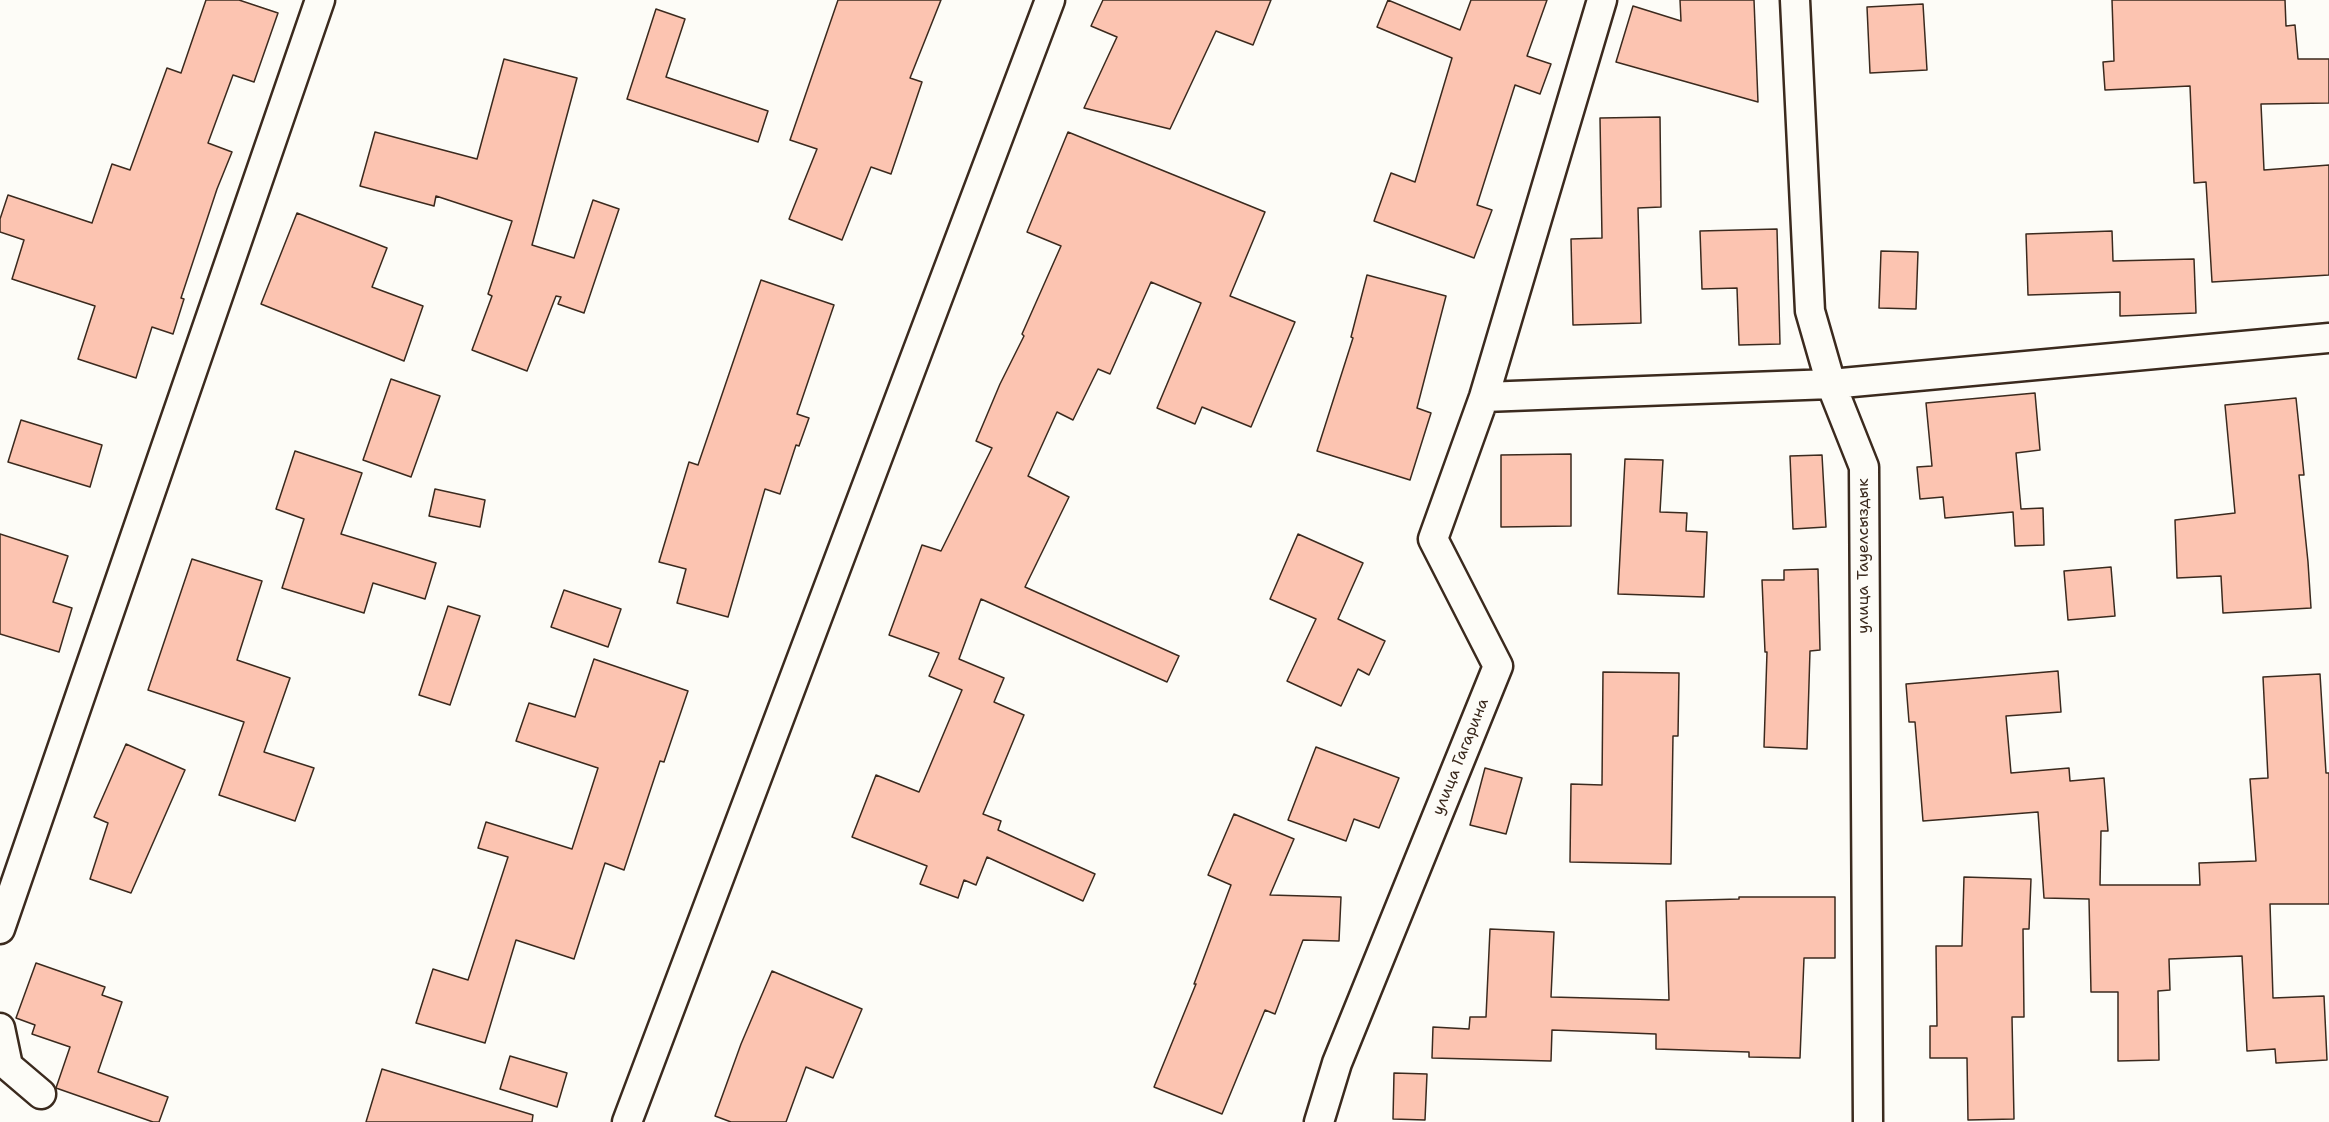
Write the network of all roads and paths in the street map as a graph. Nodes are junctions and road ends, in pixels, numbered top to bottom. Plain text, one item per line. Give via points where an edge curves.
1 (320, 0) edge
2 (1050, 0) edge
3 (1602, 0) edge
4 (1795, 0) edge
5 (2329, 338) edge
6 (1831, 384) junction
7 (1484, 397) junction
8 (0, 929) edge
9 (0, 1028) edge
10 (41, 1094) dead end
11 (627, 1122) edge
12 (1319, 1122) edge
13 (1868, 1122) edge

1 - 8 street
2 - 11 street
3 - 7 street, улица Гагарина
4 - 6 street, улица Тауелсыздык via 1810,311
5 - 6 street
6 - 7 street
6 - 13 street, улица Тауелсыздык via 1864,467
7 - 12 street, улица Гагарина via 1433,539 1498,666 1337,1063
9 - 10 street via 8,1066

